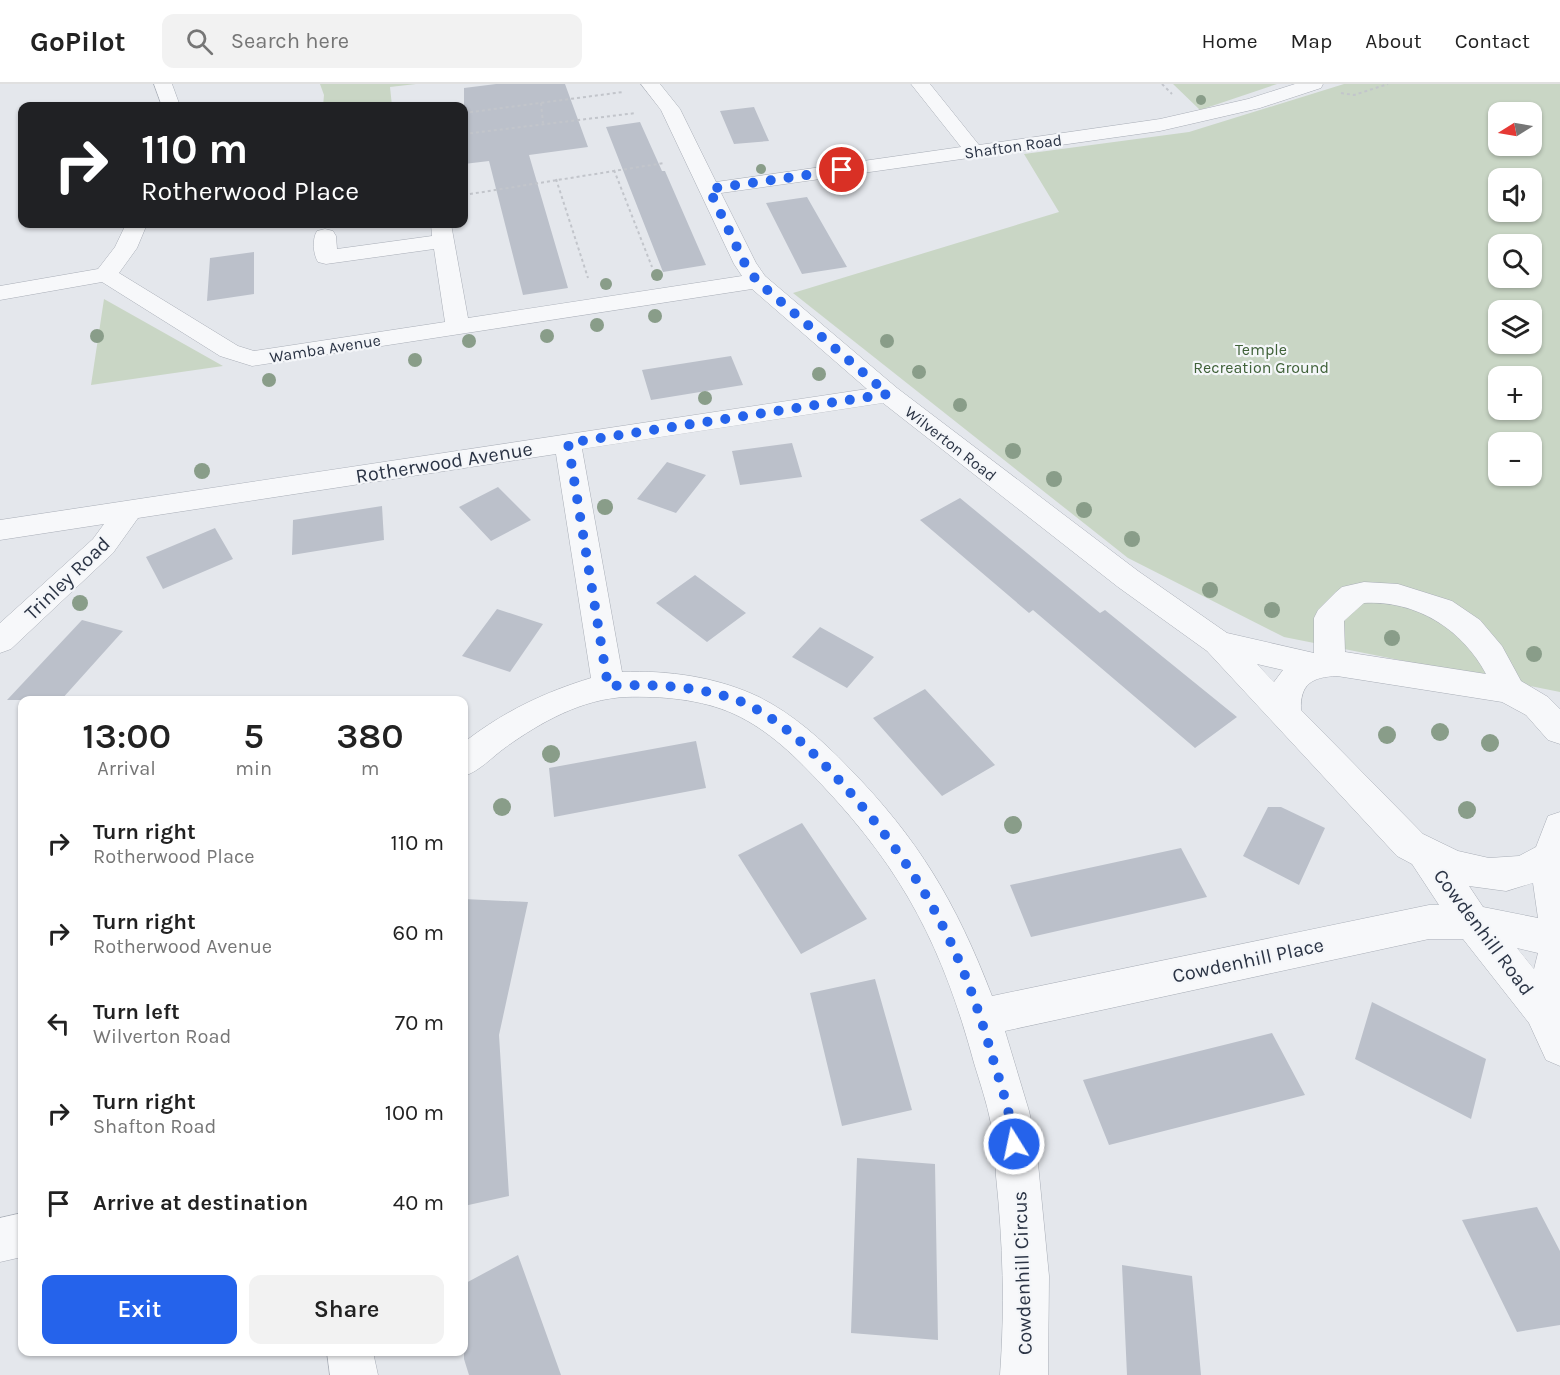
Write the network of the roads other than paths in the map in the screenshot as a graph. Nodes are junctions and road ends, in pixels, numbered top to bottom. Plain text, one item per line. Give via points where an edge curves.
1 (163, 84) edge
2 (920, 84) edge
3 (1314, 84) edge
4 (651, 86) edge
5 (170, 102) edge
6 (974, 151) junction
7 (709, 189) junction
8 (134, 228) edge
9 (443, 232) edge
10 (325, 236) dead end
11 (106, 275) junction
12 (757, 281) junction
13 (0, 293) edge
14 (458, 327) junction
15 (888, 394) junction
16 (568, 443) junction
17 (129, 511) junction
18 (0, 530) edge
19 (0, 641) edge
20 (1218, 643) junction
21 (1323, 664) junction
22 (608, 686) junction
23 (1535, 700) edge
24 (1284, 714) junction
25 (1560, 731) edge
26 (468, 759) edge
27 (1554, 843) edge
28 (1425, 854) junction
29 (1472, 922) junction
30 (1560, 940) edge
31 (1543, 1010) junction
32 (981, 1017) junction
33 (1560, 1046) edge
34 (18, 1236) edge
35 (0, 1240) edge
36 (351, 1356) edge
37 (354, 1375) edge
38 (1024, 1375) edge

1 - 5 street
2 - 6 street
3 - 6 street, Shafton Road via 1196,118
4 - 7 street, Wilverton Road via 670,109
6 - 7 street, Shafton Road
7 - 12 street, Wilverton Road
8 - 11 street via 126,248
9 - 10 street via 326,257
9 - 14 street
11 - 13 street
11 - 14 street, Wamba Avenue via 229,351 252,358
12 - 14 street, Wamba Avenue
12 - 15 street, Wilverton Road
15 - 16 street, Rotherwood Avenue
15 - 20 street, Wilverton Road via 1128,579
16 - 17 street, Rotherwood Avenue
16 - 22 street
17 - 18 street, Rotherwood Avenue
17 - 19 street, Trinley Road via 103,546
20 - 21 street, Wilverton Road
20 - 24 street, Wilverton Road
21 - 23 street, Wilverton Road
21 - 23 street via 1329,618 1352,595 1389,592 1433,604 1469,627
21 - 24 street via 1293,681 1286,691
22 - 26 street, Cowdenhill Circus via 525,717
22 - 32 street, Cowdenhill Circus via 688,688 734,699 770,717 816,754 877,821 922,886 957,952
23 - 25 street
24 - 28 street, Wilverton Road via 1410,845
27 - 28 street via 1524,874 1497,875 1462,868
27 - 30 street, Cowdenhill Road
28 - 29 street, Cowdenhill Road
29 - 30 street, Cowdenhill Place
29 - 31 street, Cowdenhill Road
29 - 32 street, Cowdenhill Place via 1429,922
30 - 31 street, Cowdenhill Road
31 - 33 street, Cowdenhill Road
32 - 38 street, Cowdenhill Circus via 1012,1124 1024,1222 1028,1331
34 - 35 street
36 - 37 street

